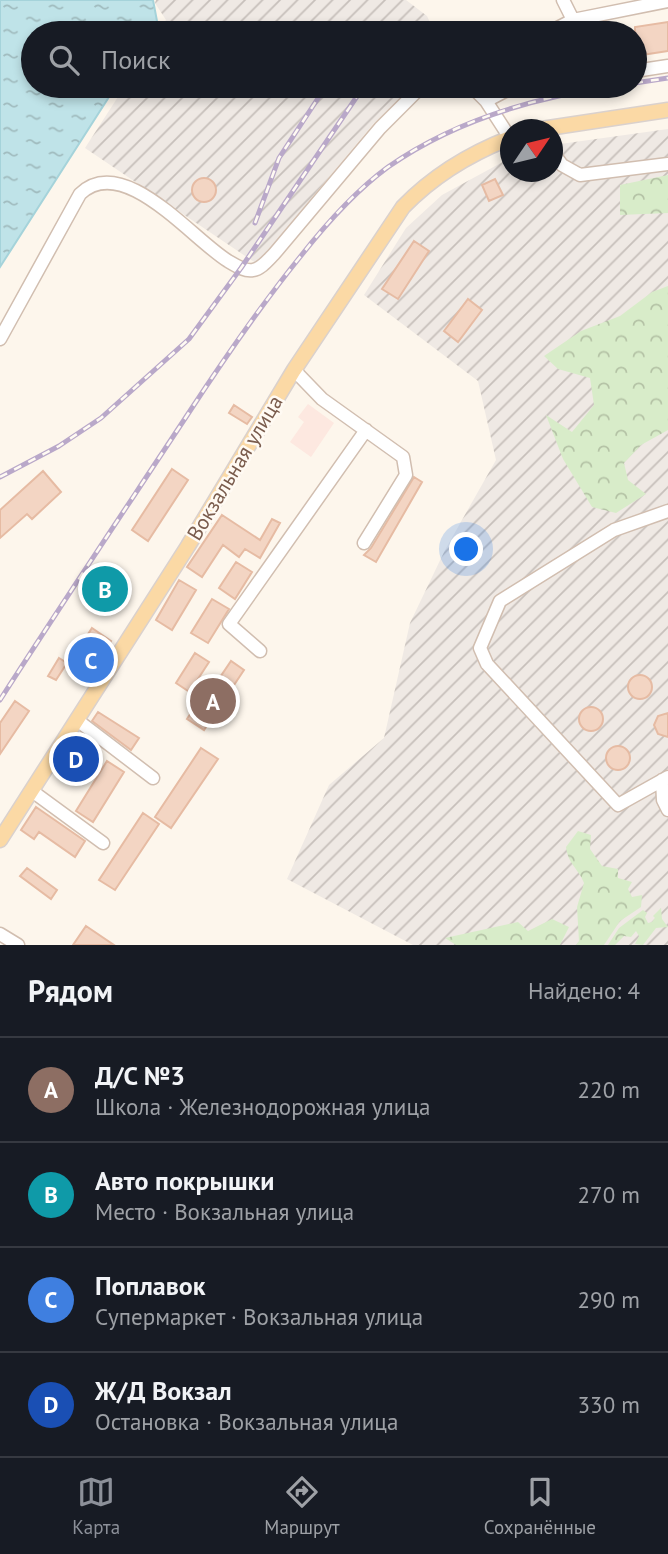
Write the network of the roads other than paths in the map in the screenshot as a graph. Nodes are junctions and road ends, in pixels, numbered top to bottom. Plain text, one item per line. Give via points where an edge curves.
1 (563, 0) edge
2 (660, 1) edge
3 (573, 20) joint
4 (668, 66) edge
5 (647, 69) edge
6 (410, 98) edge
7 (484, 98) edge
8 (668, 110) edge
9 (500, 123) edge
10 (563, 125) edge
11 (500, 142) edge
12 (668, 164) edge
13 (563, 166) edge
14 (0, 339) edge
15 (294, 370) junction
16 (366, 430) junction
17 (668, 511) edge
18 (364, 543) dead end
19 (260, 651) dead end
20 (77, 720) junction
21 (153, 778) dead end
22 (665, 779) edge
23 (32, 791) junction
24 (668, 810) edge
25 (0, 840) edge
26 (103, 843) dead end
27 (0, 934) edge
28 (18, 945) edge

1 - 3 street
2 - 3 street
4 - 5 street
6 - 14 street via 257,270 249,271 221,257 129,187 114,182 86,188
7 - 9 street
8 - 10 main road
11 - 15 main road, Вокзальная улица via 456,163 403,207
12 - 13 street via 580,175
15 - 16 street via 322,399
15 - 20 main road, Вокзальная улица
16 - 18 street via 403,457 406,467
16 - 19 street via 229,624
17 - 22 street via 614,530 500,601 480,649 487,664 618,805
20 - 21 street
20 - 23 main road, Вокзальная улица
22 - 24 street via 663,800
23 - 25 main road, Вокзальная улица
23 - 26 street
27 - 28 street

